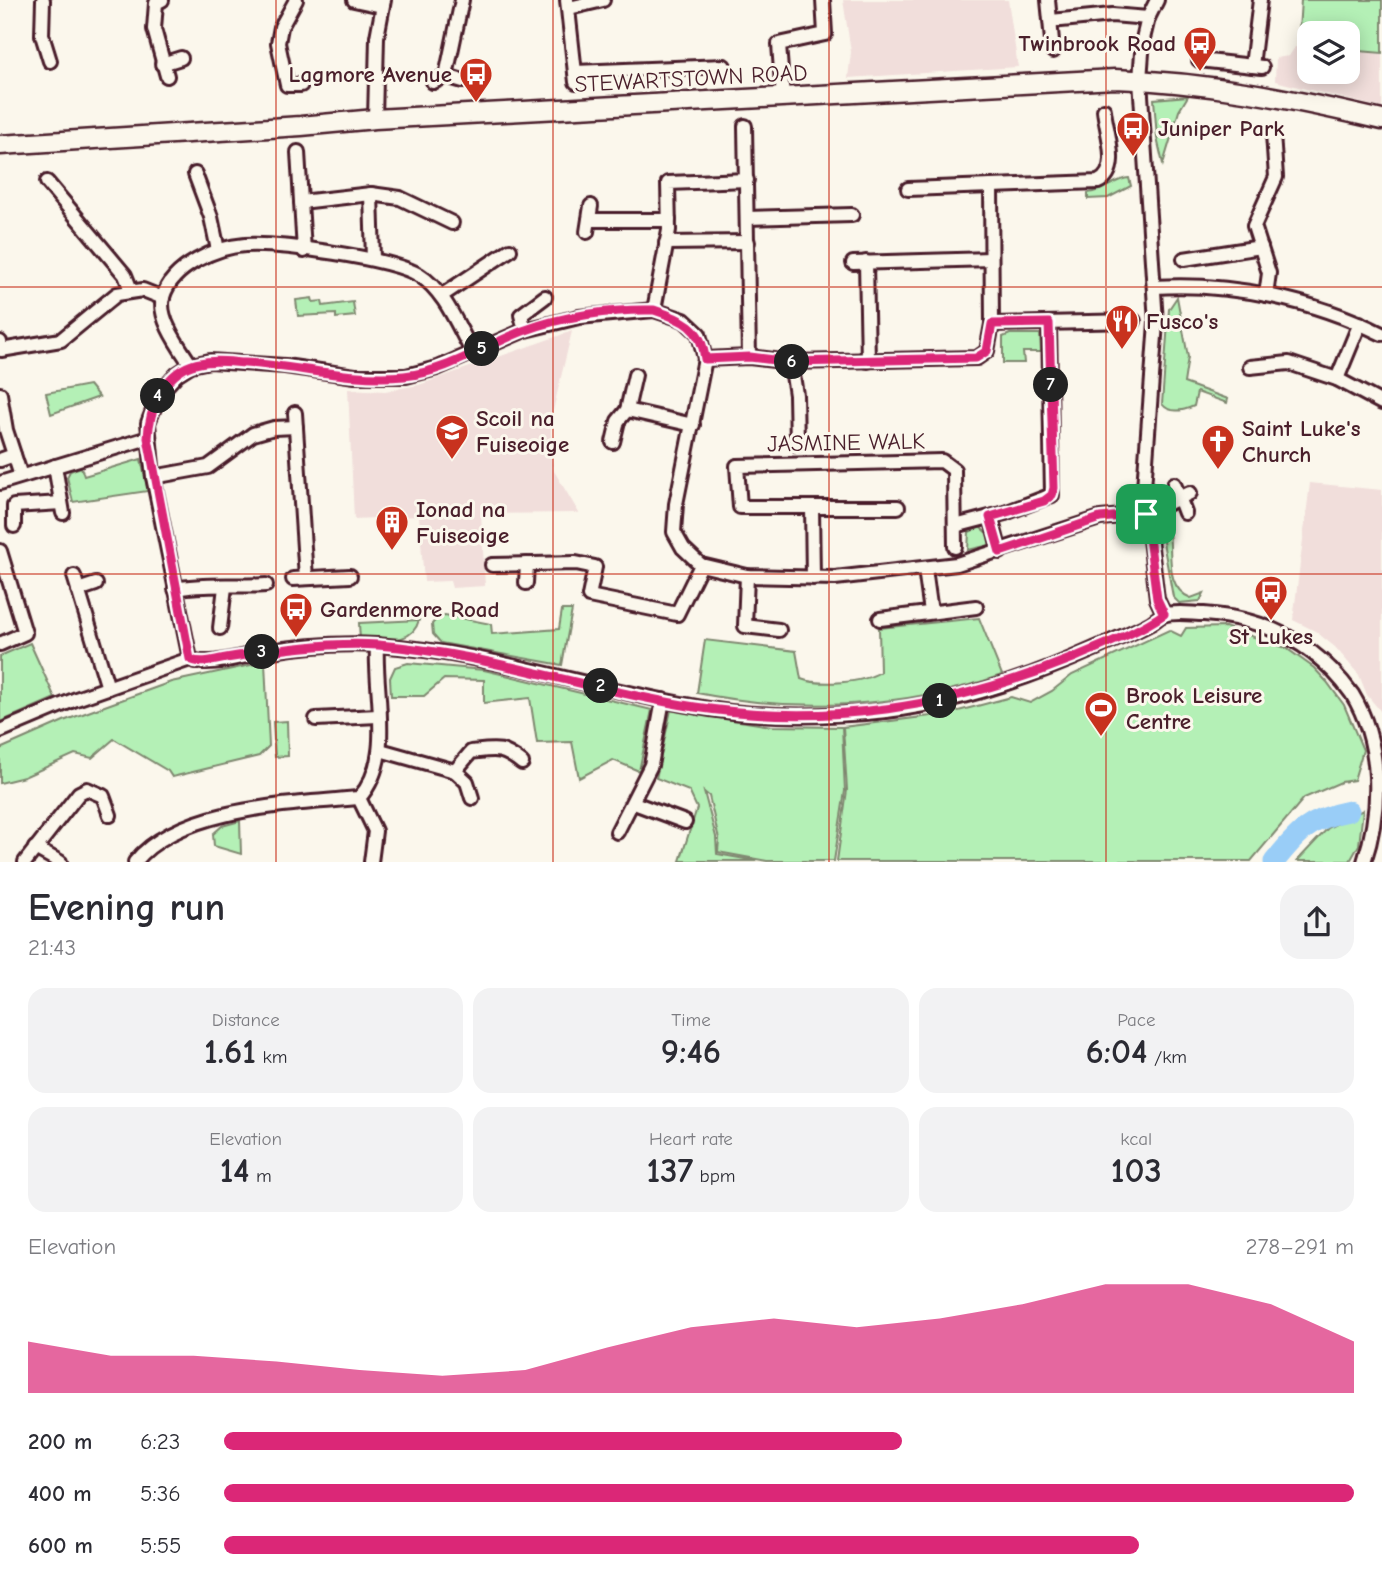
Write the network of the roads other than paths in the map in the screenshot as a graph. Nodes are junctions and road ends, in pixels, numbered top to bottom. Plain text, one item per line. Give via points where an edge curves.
1 (43, 0) edge
2 (296, 0) edge
3 (354, 0) edge
4 (462, 0) edge
5 (603, 0) edge
6 (823, 0) edge
7 (1048, 0) edge
8 (1157, 0) edge
9 (1260, 0) edge
10 (156, 1) edge
11 (383, 3) edge
12 (568, 4) edge
13 (1148, 18) junction
14 (1051, 22) junction
15 (1053, 51) dead end
16 (181, 58) dead end
17 (1199, 60) dead end
18 (50, 61) dead end
19 (724, 66) dead end
20 (446, 76) junction
21 (1140, 80) junction
22 (463, 81) dead end
23 (433, 82) dead end
24 (301, 85) dead end
25 (783, 98) junction
26 (1104, 110) dead end
27 (375, 119) junction
28 (1382, 120) edge
29 (1120, 125) dead end
30 (745, 126) dead end
31 (1106, 127) junction
32 (1273, 134) dead end
33 (0, 145) edge
34 (298, 152) dead end
35 (195, 174) dead end
36 (747, 180) junction
37 (47, 182) dead end
38 (990, 186) junction
39 (908, 189) dead end
40 (372, 194) junction
41 (305, 202) junction
42 (852, 215) dead end
43 (747, 218) junction
44 (589, 219) dead end
45 (669, 220) junction
46 (452, 223) dead end
47 (748, 242) junction
48 (666, 243) junction
49 (1261, 247) junction
50 (218, 250) junction
51 (510, 250) dead end
52 (304, 251) junction
53 (373, 259) junction
54 (991, 259) junction
55 (1184, 259) dead end
56 (1154, 287) junction
57 (131, 290) junction
58 (1266, 295) junction
59 (441, 296) junction
60 (163, 298) junction
61 (545, 298) dead end
62 (654, 310) junction
63 (1134, 321) dead end
64 (1049, 323) junction
65 (1360, 323) junction
66 (992, 324) junction
67 (525, 330) junction
68 (1382, 334) edge
69 (0, 348) edge
70 (473, 353) junction
71 (750, 357) junction
72 (705, 359) junction
73 (868, 361) junction
74 (791, 362) junction
75 (191, 365) junction
76 (1250, 367) dead end
77 (635, 375) dead end
78 (1337, 379) junction
79 (0, 394) edge
80 (1382, 403) edge
81 (627, 410) junction
82 (295, 413) dead end
83 (693, 425) junction
84 (296, 427) junction
85 (148, 438) junction
86 (613, 442) dead end
87 (797, 444) dead end
88 (14, 455) junction
89 (0, 460) edge
90 (55, 466) junction
91 (21, 476) junction
92 (153, 477) junction
93 (0, 483) edge
94 (1174, 484) dead end
95 (1184, 495) junction
96 (812, 507) junction
97 (898, 507) dead end
98 (1185, 513) dead end
99 (1146, 514) junction
100 (990, 517) junction
101 (14, 526) dead end
102 (955, 526) junction
103 (956, 547) dead end
104 (0, 551) edge
105 (1000, 552) junction
106 (527, 564) junction
107 (492, 565) dead end
108 (701, 565) junction
109 (925, 569) junction
110 (74, 576) dead end
111 (350, 576) dead end
112 (747, 576) junction
113 (813, 578) junction
114 (526, 583) dead end
115 (96, 584) dead end
116 (266, 585) dead end
117 (225, 587) junction
118 (175, 589) junction
119 (78, 590) junction
120 (976, 607) dead end
121 (931, 612) junction
122 (1164, 614) junction
123 (880, 619) dead end
124 (220, 628) dead end
125 (779, 630) dead end
126 (0, 644) edge
127 (377, 645) junction
128 (190, 659) junction
129 (108, 688) junction
130 (663, 700) junction
131 (378, 716) junction
132 (316, 719) dead end
133 (1376, 727) edge
134 (0, 731) edge
135 (380, 750) junction
136 (522, 764) dead end
137 (454, 771) junction
138 (359, 798) junction
139 (472, 798) dead end
140 (634, 803) junction
141 (110, 815) dead end
142 (685, 822) dead end
143 (617, 832) dead end
144 (35, 848) junction
145 (25, 862) edge
146 (60, 862) edge
147 (135, 862) edge
148 (370, 862) edge
149 (1363, 862) edge

1 - 18 street via 42,35
2 - 24 street via 278,43 286,85
3 - 11 street
4 - 20 street
5 - 12 street
6 - 25 street via 825,34 779,44
7 - 14 street
8 - 13 street
9 - 17 street via 1257,66
10 - 16 street via 154,29 164,70
11 - 27 street via 376,49
12 - 19 street via 576,77
13 - 14 street via 1112,15
13 - 21 street
14 - 15 street
20 - 22 street
20 - 23 street
21 - 25 main road, STEWARTSTOWN ROAD
21 - 28 main road, STEWARTSTOWN ROAD via 1253,91
21 - 56 street
25 - 27 main road, STEWARTSTOWN ROAD
26 - 31 street
27 - 33 main road, STEWARTSTOWN ROAD
29 - 31 street
30 - 36 street
31 - 38 street via 1112,168 1106,178
32 - 49 street via 1276,177 1254,226
34 - 41 street
35 - 50 street
36 - 43 street
36 - 45 street via 668,183
37 - 57 street via 125,275
38 - 39 street
38 - 54 street
40 - 41 street
40 - 46 street via 400,198
40 - 53 street
41 - 52 street
42 - 43 street
43 - 47 street
44 - 45 street
45 - 48 street
47 - 48 street
47 - 71 street
48 - 62 street
49 - 55 street
49 - 58 street via 1269,273
50 - 52 street via 247,245
50 - 60 street via 173,280
51 - 59 street
52 - 53 street
53 - 59 street via 416,273
54 - 66 street
54 - 73 street via 860,262
56 - 58 street
56 - 99 street
57 - 60 street
57 - 69 street via 117,294 61,340
58 - 65 street
59 - 70 street
60 - 75 street via 165,320
61 - 67 street via 521,315
62 - 67 street via 605,313
62 - 72 street via 684,320 699,334
63 - 64 street
64 - 66 street
64 - 100 street via 1052,495
65 - 68 street
65 - 78 street
66 - 73 street via 987,351 976,358
67 - 70 street
70 - 75 street via 427,371 375,377 210,361
71 - 72 street
71 - 74 street
72 - 83 street
73 - 74 street
74 - 87 street
75 - 85 street via 160,393 148,423
76 - 78 street via 1289,363
77 - 81 street
78 - 80 street
79 - 88 street
81 - 83 street
81 - 86 street via 618,421
82 - 84 street
83 - 108 street via 674,531 683,548
84 - 92 street via 253,435 208,467
84 - 111 street via 299,579
85 - 90 street
85 - 92 street
88 - 89 street
88 - 91 street
90 - 91 street
90 - 101 street via 62,508 14,506
91 - 93 street
92 - 118 street
94 - 95 street
95 - 98 street
95 - 99 street
96 - 97 street
96 - 102 street, JASMINE WALK via 740,507 737,467 942,461 954,470
96 - 113 street
99 - 105 street via 1100,518
99 - 122 street via 1157,599
100 - 102 street
100 - 105 street
102 - 103 street
104 - 126 street via 25,633
105 - 109 street
106 - 107 street
106 - 108 street via 594,567 589,596 677,614
106 - 114 street
108 - 112 street
109 - 113 street
109 - 121 street
110 - 119 street
112 - 113 street
112 - 125 street via 745,626
115 - 119 street
116 - 117 street
117 - 118 street via 207,583
117 - 124 street
118 - 128 street
119 - 129 street
120 - 121 street
121 - 123 street
122 - 130 street via 1033,674 909,708 795,715
122 - 133 street via 1234,617 1275,628 1337,675
127 - 128 street
127 - 130 street via 425,649
127 - 131 street
128 - 129 street
129 - 134 street
130 - 140 street via 651,765
131 - 132 street
131 - 135 street
133 - 149 street via 1379,779 1373,835
135 - 137 street
135 - 138 street via 372,783
136 - 137 street via 505,749 494,749 471,752
137 - 139 street via 467,782
138 - 147 street via 243,810 165,837
138 - 148 street via 376,831
140 - 142 street
140 - 143 street
141 - 144 street via 103,796 87,789
144 - 145 street
144 - 146 street

